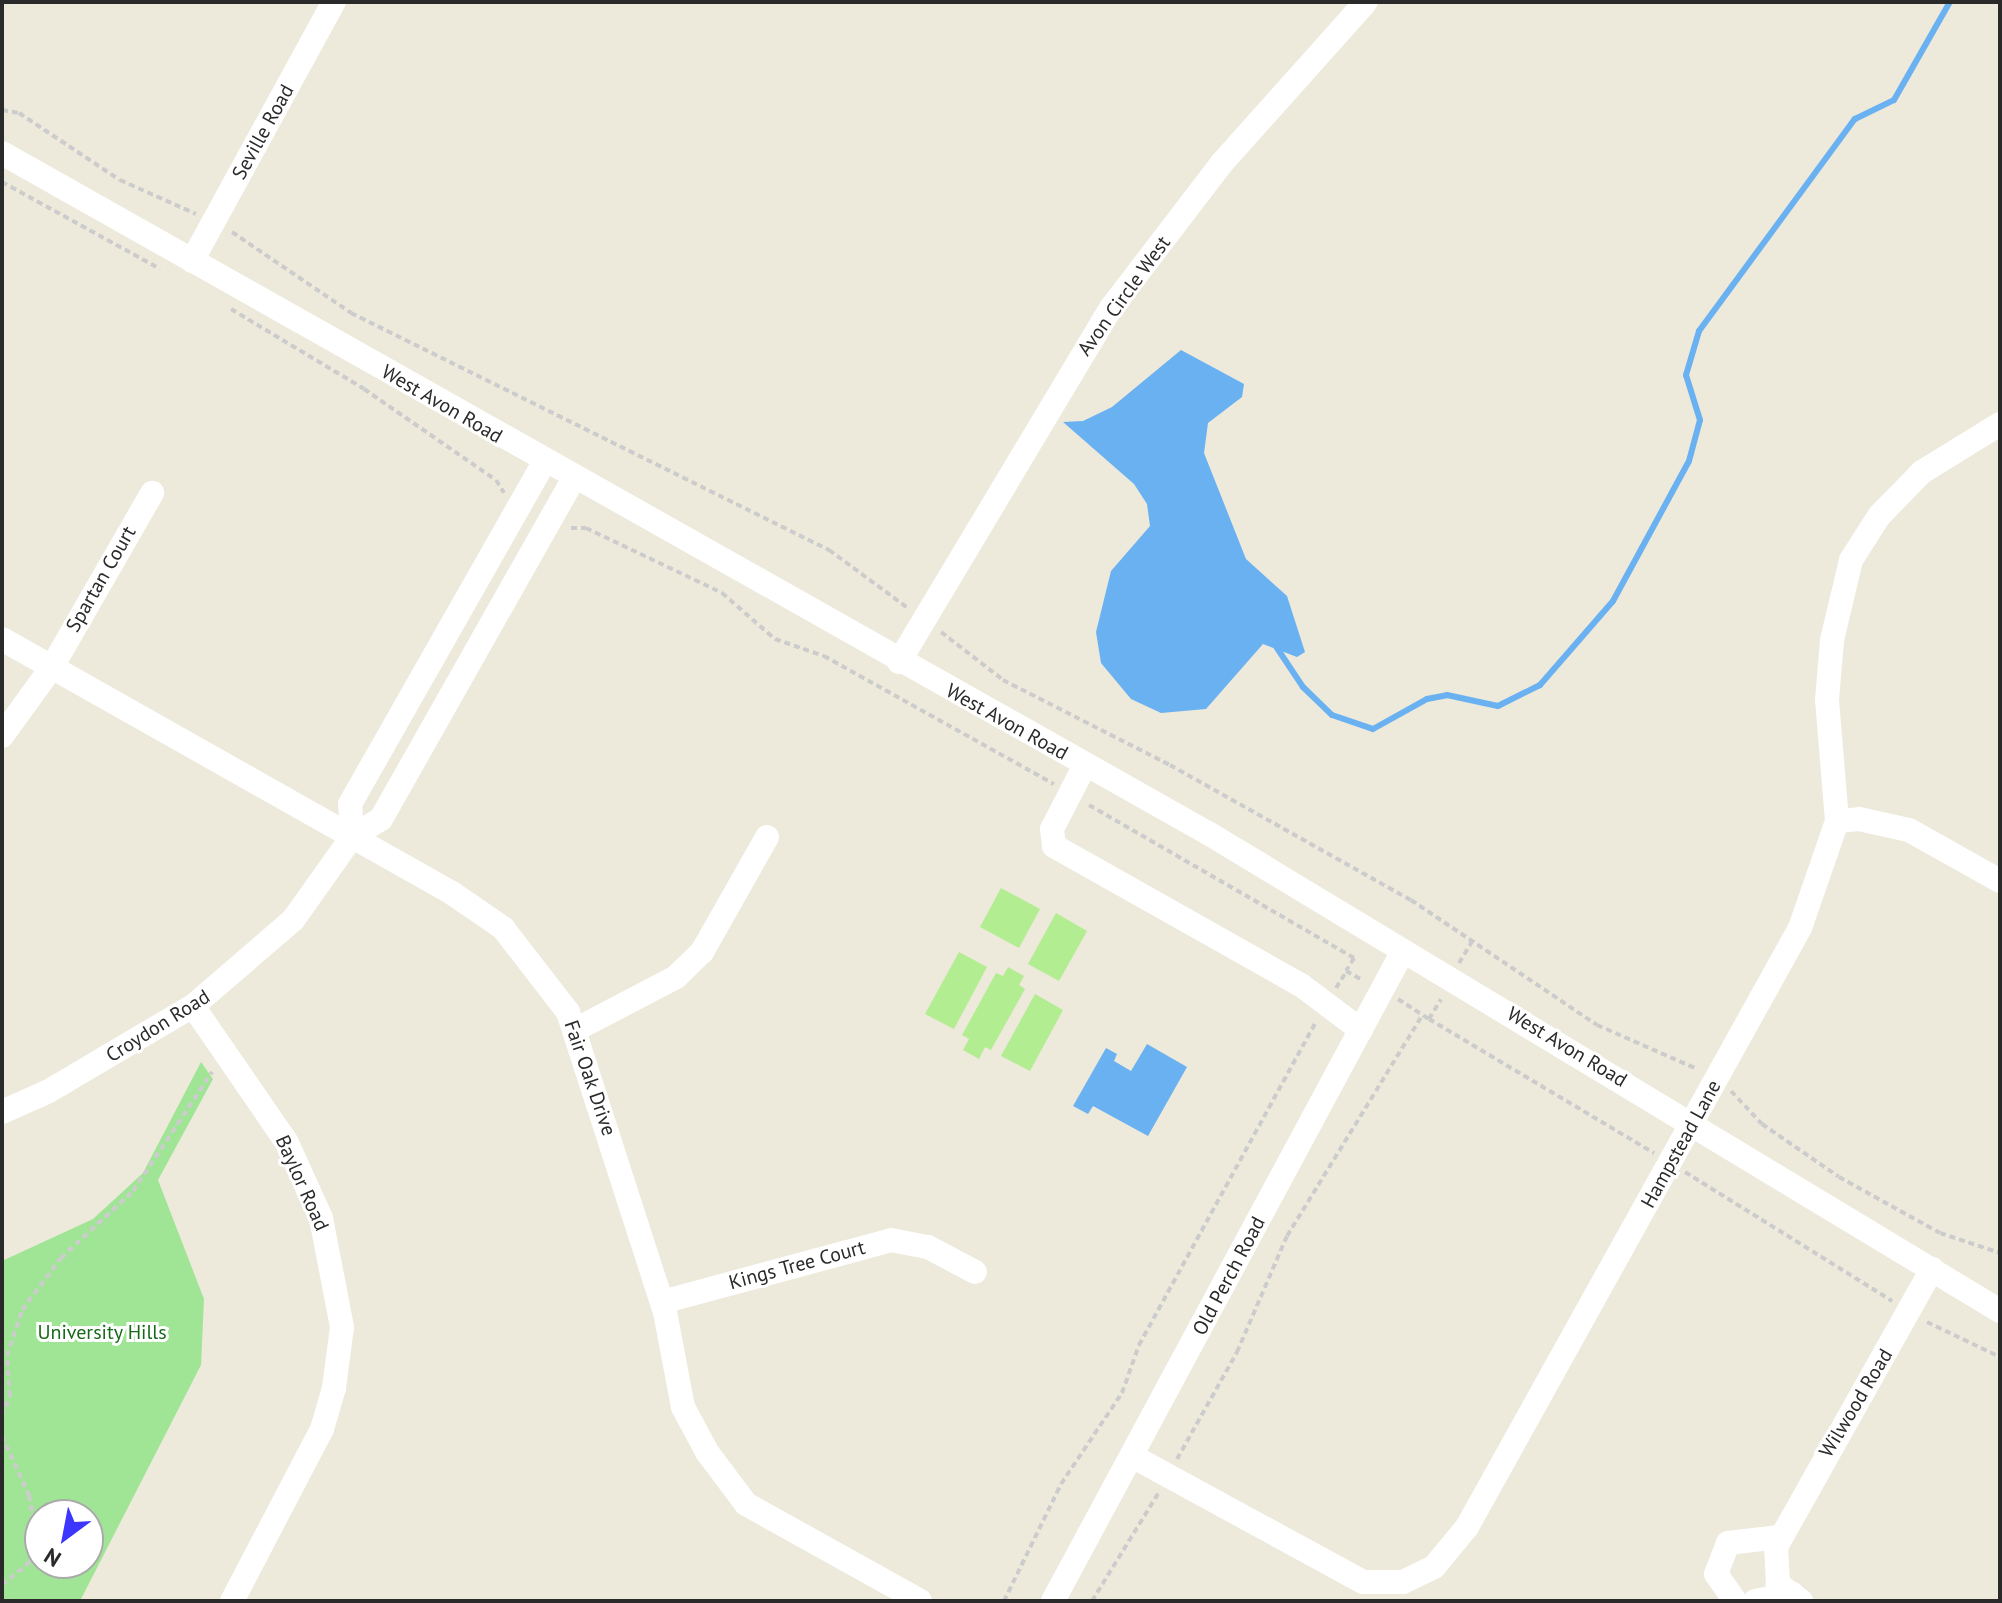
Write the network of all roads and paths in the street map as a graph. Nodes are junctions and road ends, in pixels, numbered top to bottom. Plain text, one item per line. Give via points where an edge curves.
1 (334, 2) edge
2 (1366, 2) edge
3 (2, 110) edge
4 (2, 153) edge
5 (2, 182) edge
6 (213, 223) junction
7 (192, 261) junction
8 (168, 273) dead end
9 (219, 301) dead end
10 (2000, 424) edge
11 (544, 463) junction
12 (573, 480) junction
13 (152, 493) dead end
14 (506, 496) dead end
15 (563, 528) dead end
16 (924, 619) junction
17 (2, 639) edge
18 (899, 662) junction
19 (52, 667) junction
20 (2, 736) edge
21 (1085, 765) junction
22 (1070, 794) junction
23 (1837, 821) junction
24 (352, 837) junction
25 (767, 837) dead end
26 (2000, 881) edge
27 (1472, 941) junction
28 (1403, 951) junction
29 (1462, 959) dead end
30 (1346, 971) junction
31 (1365, 982) dead end
32 (1442, 997) dead end
33 (1404, 1002) dead end
34 (1327, 1004) junction
35 (193, 1006) junction
36 (1423, 1014) junction
37 (1429, 1019) junction
38 (575, 1030) junction
39 (1361, 1030) junction
40 (226, 1051) junction
41 (1715, 1081) junction
42 (2, 1112) edge
43 (1692, 1122) junction
44 (1658, 1156) dead end
45 (1694, 1178) dead end
46 (2000, 1253) edge
47 (1932, 1269) junction
48 (975, 1272) dead end
49 (662, 1302) junction
50 (1895, 1303) dead end
51 (2000, 1311) edge
52 (1929, 1323) dead end
53 (2000, 1357) edge
54 (2, 1416) edge
55 (2, 1436) edge
56 (1132, 1456) junction
57 (1174, 1464) dead end
58 (1162, 1487) dead end
59 (1780, 1537) junction
60 (2, 1585) edge
61 (1796, 1598) edge
62 (232, 1601) edge
63 (920, 1601) edge
64 (1004, 1601) edge
65 (1053, 1601) edge
66 (1092, 1601) edge
67 (1735, 1601) edge
68 (1755, 1601) edge

1 - 6 street, Seville Road
2 - 16 street, Avon Circle West via 1221,164 1111,308
3 - 6 path via 19,113 120,180
4 - 7 street, West Avon Road
5 - 8 path
6 - 7 street, Seville Road
6 - 16 path via 363,320 829,550
7 - 11 street, West Avon Road
9 - 14 path via 294,352 364,389 496,480
10 - 23 street, Hampstead Lane via 1922,472 1879,516 1851,560 1832,640 1827,700
11 - 12 street, West Avon Road
11 - 24 street via 350,804
12 - 18 street, West Avon Road
12 - 24 street, Croydon Road via 381,819
13 - 19 street, Spartan Court
15 - 22 path via 586,528 722,593 775,639 824,656
16 - 18 street, Avon Circle West
16 - 27 path via 1003,680 1170,765 1411,900
17 - 19 street, Fair Oak Drive
18 - 21 street, West Avon Road
19 - 20 street, Spartan Court
19 - 24 street, Fair Oak Drive
21 - 22 street
21 - 28 street, West Avon Road
22 - 30 path via 1354,958
22 - 34 street via 1052,829 1054,846
23 - 26 street via 1859,819 1909,830
23 - 41 street, Hampstead Lane via 1800,928
24 - 35 street, Croydon Road via 293,920
24 - 38 street, Fair Oak Drive via 503,928 540,972
25 - 38 street via 702,952 676,977
27 - 29 path
27 - 41 path via 1597,1025 1687,1062
28 - 39 street, Old Perch Road
28 - 43 street, West Avon Road
30 - 31 path
30 - 34 path
32 - 37 path
33 - 36 path
34 - 39 street
34 - 64 path via 1139,1345 1122,1393 1061,1484
35 - 40 street, Baylor Road
35 - 42 street, Croydon Road via 49,1091
36 - 37 path
36 - 57 path via 1287,1236 1237,1352
37 - 44 path
38 - 49 street, Fair Oak Drive
39 - 56 street, Old Perch Road
40 - 54 path via 133,1191 61,1258 22,1310 7,1356 10,1396
40 - 62 street, Baylor Road via 287,1143 321,1218 342,1327 322,1429
41 - 43 street, Hampstead Lane
41 - 46 path via 1737,1095 1762,1124 1839,1177 1940,1233
43 - 47 street, West Avon Road
43 - 56 street, Hampstead Lane via 1467,1527 1434,1567 1403,1582 1363,1582
45 - 50 path
47 - 51 street, West Avon Road
47 - 59 street, Wilwood Road
48 - 49 street, Kings Tree Court via 928,1247 891,1240
49 - 63 street, Fair Oak Drive via 683,1407 728,1485 778,1525
52 - 53 path
55 - 60 path via 29,1495 37,1540 30,1562
56 - 65 street, Old Perch Road
58 - 66 path
59 - 61 street, Wilwood Road via 1773,1568 1778,1584
59 - 67 street via 1728,1543 1716,1574
61 - 68 street, Wilwood Road

